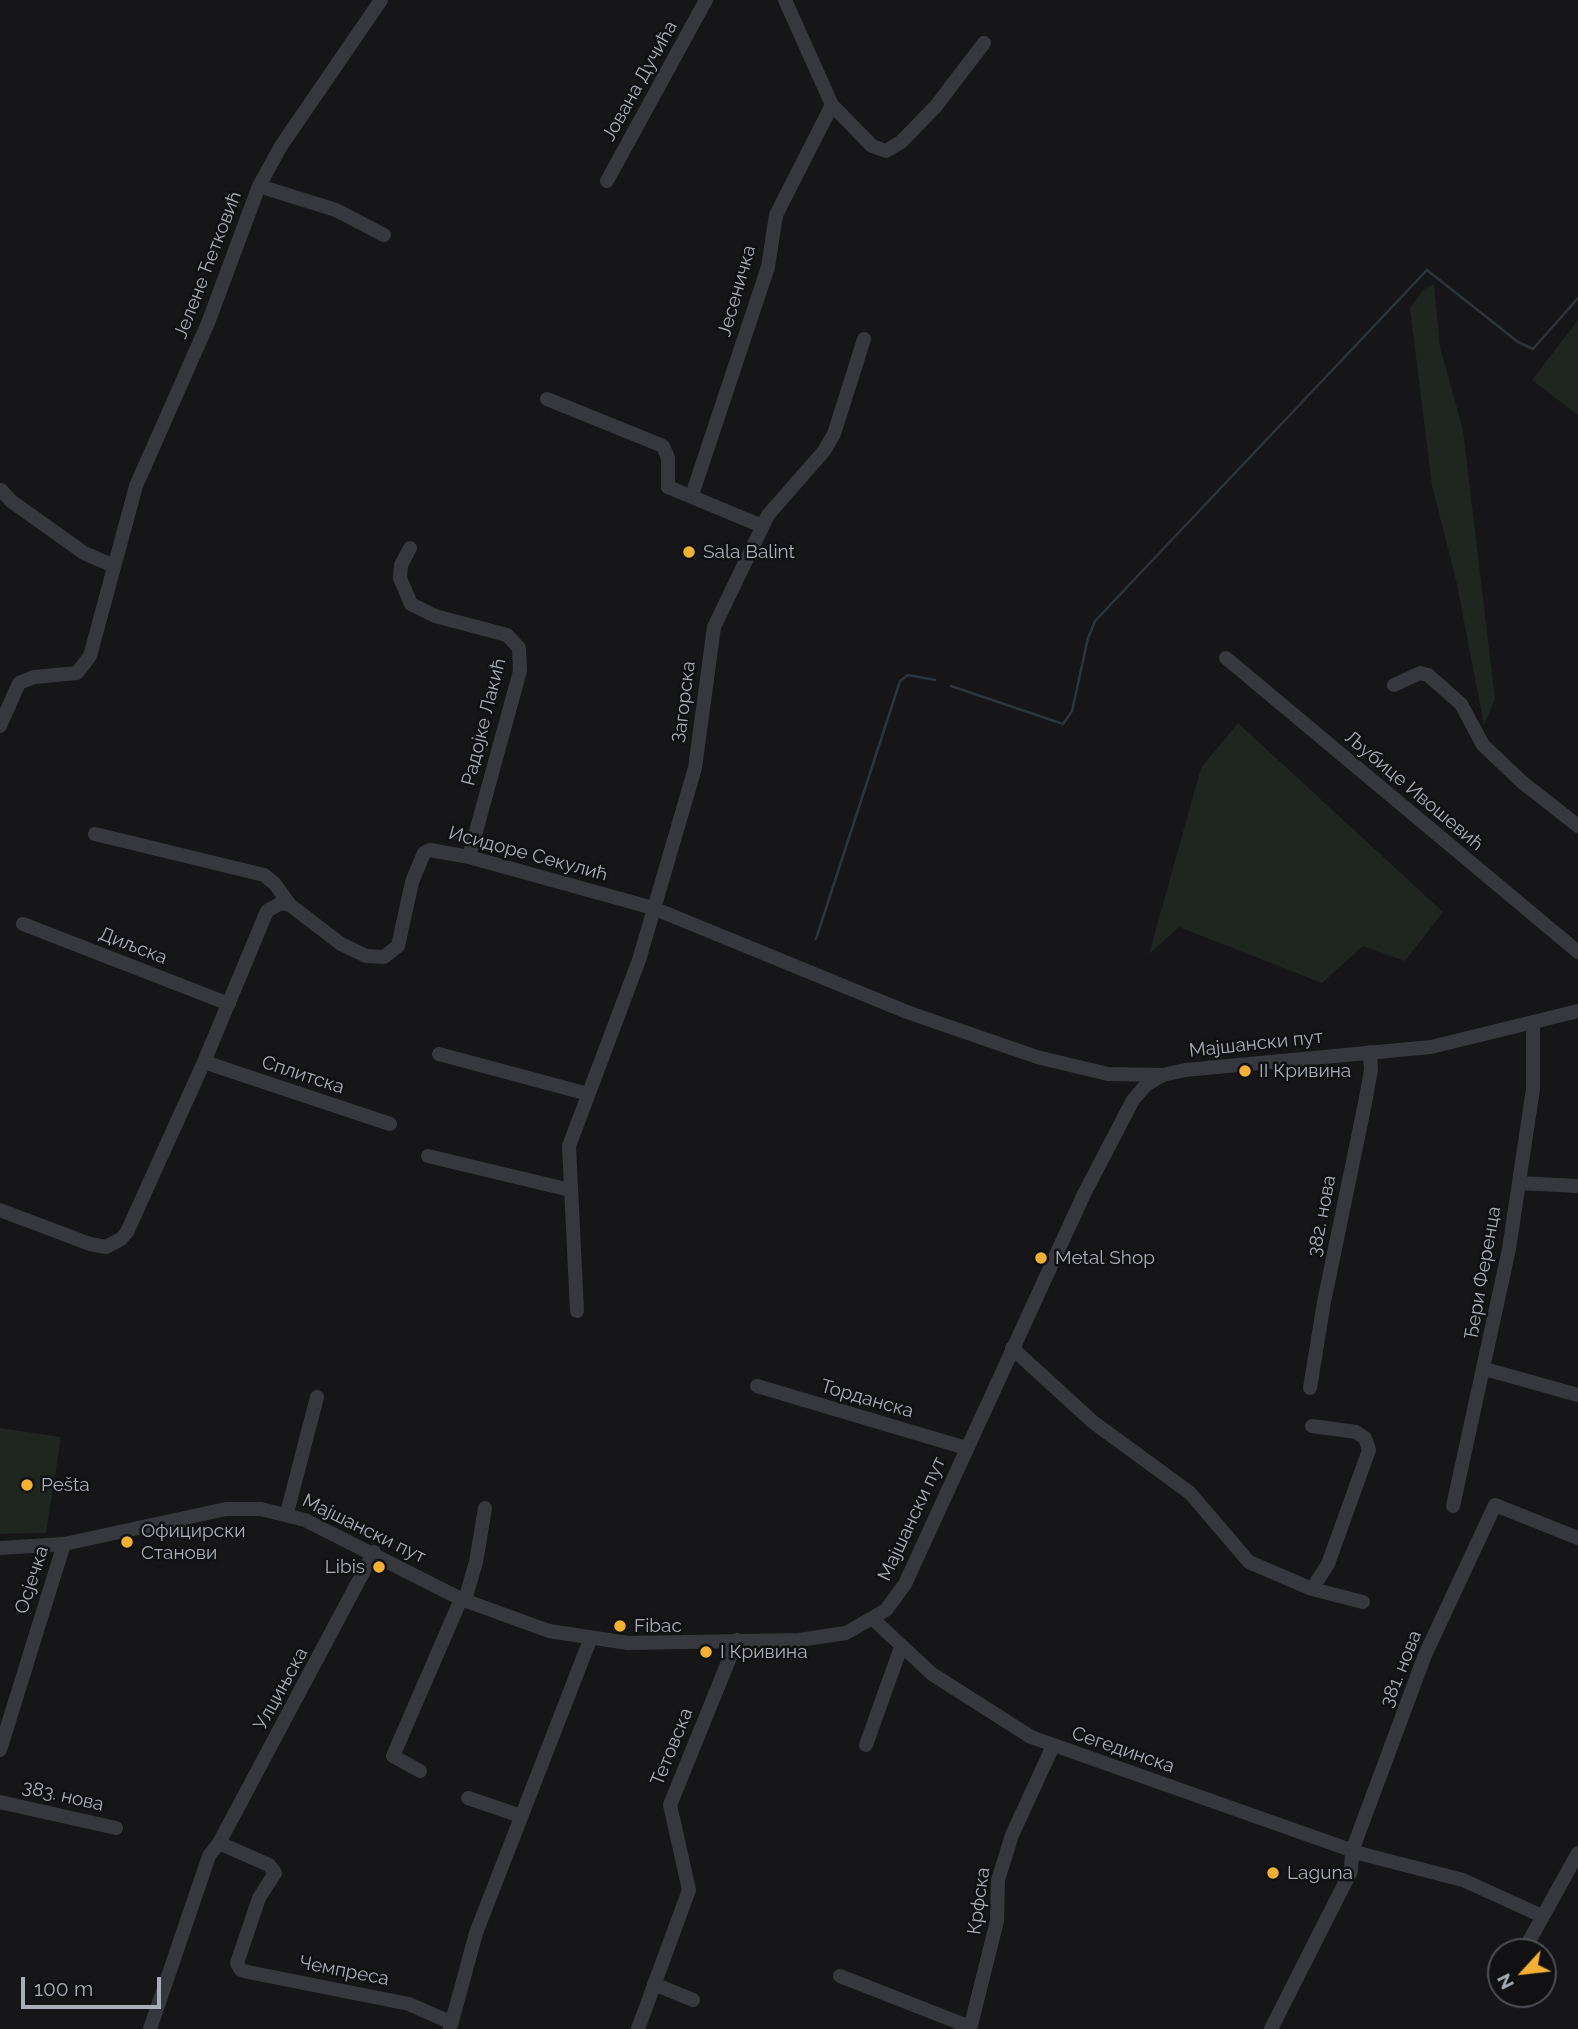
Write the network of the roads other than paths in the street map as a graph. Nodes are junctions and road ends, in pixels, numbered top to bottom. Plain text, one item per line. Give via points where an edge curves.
1 (381, 0) edge
2 (706, 0) edge
3 (785, 0) edge
4 (984, 43) dead end
5 (832, 105) junction
6 (607, 181) dead end
7 (260, 186) junction
8 (384, 235) dead end
9 (864, 339) dead end
10 (547, 399) dead end
11 (1, 490) edge
12 (692, 495) junction
13 (762, 526) junction
14 (410, 548) dead end
15 (114, 566) junction
16 (1226, 658) dead end
17 (1394, 685) dead end
18 (0, 726) edge
19 (1578, 826) edge
20 (95, 834) dead end
21 (469, 857) junction
22 (290, 905) junction
23 (653, 908) junction
24 (23, 924) dead end
25 (1578, 952) edge
26 (229, 1004) junction
27 (1578, 1011) edge
28 (1533, 1022) junction
29 (1370, 1052) junction
30 (439, 1054) dead end
31 (204, 1062) junction
32 (1163, 1075) junction
33 (588, 1094) junction
34 (390, 1124) dead end
35 (428, 1156) dead end
36 (1518, 1183) junction
37 (1578, 1186) edge
38 (570, 1190) junction
39 (0, 1210) edge
40 (577, 1311) dead end
41 (1012, 1348) junction
42 (1485, 1369) junction
43 (757, 1387) dead end
44 (1310, 1388) dead end
45 (1578, 1395) edge
46 (317, 1397) dead end
47 (1312, 1426) dead end
48 (966, 1448) junction
49 (1453, 1506) dead end
50 (485, 1508) dead end
51 (287, 1513) junction
52 (1578, 1538) edge
53 (64, 1544) junction
54 (0, 1548) edge
55 (374, 1552) junction
56 (1312, 1589) junction
57 (463, 1600) junction
58 (1363, 1602) dead end
59 (874, 1620) junction
60 (590, 1640) junction
61 (737, 1640) junction
62 (901, 1647) junction
63 (866, 1745) dead end
64 (1053, 1746) junction
65 (0, 1750) edge
66 (420, 1771) dead end
67 (468, 1798) dead end
68 (0, 1802) edge
69 (521, 1816) junction
70 (117, 1828) dead end
71 (219, 1843) junction
72 (1352, 1851) junction
73 (1578, 1853) edge
74 (1542, 1916) junction
75 (1530, 1938) edge
76 (840, 1976) dead end
77 (654, 1984) junction
78 (693, 2000) dead end
79 (451, 2026) edge
80 (970, 2028) edge
81 (150, 2029) edge
82 (638, 2029) edge
83 (1271, 2029) edge

1 - 7 street, Јелене Ћетковић via 281,146
2 - 6 street, Јована Дучића
3 - 5 street
4 - 5 street via 936,106 893,149 872,146
5 - 12 street, Јесеничка via 776,215 768,267
7 - 8 street via 336,210
7 - 15 street, Јелене Ћетковић via 208,323 136,486
9 - 13 street, Загорска via 834,434
10 - 12 street via 663,446 668,458 668,487
11 - 15 street via 84,553
12 - 13 street
13 - 23 street, Загорска via 714,627 695,768
14 - 21 street, Радојке Лакић via 400,578 411,604 508,635 519,648 520,671
15 - 18 street, Јелене Ћетковић via 90,656 77,673 19,683
16 - 25 street, Љубице Ивошевић
17 - 19 street via 1420,673 1428,675 1461,704 1483,745
20 - 22 street via 264,875
21 - 22 street, Исидоре Секулић via 438,849 424,853 412,882 398,946 384,957 366,956 341,944
21 - 23 street, Исидоре Секулић
22 - 26 street via 281,903 267,911
23 - 32 street, Исидоре Секулић via 907,1012 1037,1057 1108,1074
23 - 33 street, Загорска via 639,960
24 - 26 street, Диљска
26 - 31 street
27 - 28 street, Мајшански пут
28 - 29 street, Мајшански пут via 1431,1047
28 - 36 street, Ђери Ференца via 1533,1089
29 - 32 street, Мајшански пут
29 - 44 street, 382. нова via 1371,1070
30 - 33 street
31 - 34 street, Сплитска
31 - 39 street via 127,1232 115,1244 90,1244
32 - 41 street, Мајшански пут via 1133,1100
33 - 38 street, Загорска via 569,1146
35 - 38 street
36 - 37 street, Ђери Ференца
36 - 42 street, Ђери Ференца
38 - 40 street, Загорска
41 - 48 street, Мајшански пут
41 - 56 street via 1093,1422 1191,1493 1249,1562
42 - 45 street, Ђери Ференца
42 - 49 street, Ђери Ференца
43 - 48 street, Торданска
46 - 51 street
47 - 56 street via 1356,1432 1365,1438 1369,1450 1328,1564
48 - 59 street, Мајшански пут via 905,1584
50 - 57 street via 476,1562
51 - 53 street, Мајшански пут via 226,1509
51 - 55 street, Мајшански пут
52 - 72 street, 381. нова via 1495,1505 1425,1655
53 - 54 street, Мајшански пут
53 - 65 street, Осјечка
55 - 57 street, Мајшански пут
55 - 71 street, Улцињска
56 - 58 street
57 - 60 street, Мајшански пут via 502,1617
57 - 66 street via 393,1756
59 - 61 street, Мајшански пут via 828,1637
59 - 62 street, Сегединска
60 - 61 street, Мајшански пут
60 - 69 street
61 - 77 street, Тетовска via 670,1805 689,1890
62 - 63 street
62 - 64 street, Сегединска via 988,1713
64 - 72 street, Сегединска
64 - 80 street, Крфска via 1012,1835 998,1880 997,1921
67 - 69 street
68 - 70 street, 383. нова
69 - 79 street via 476,1933
71 - 79 street, Чемпреса via 269,1865 275,1873 259,1898 237,1955 241,1970 383,1997 426,2009
71 - 81 street, Улцињска via 209,1856
72 - 74 street, Сегединска via 1463,1881
72 - 83 street via 1351,1871
73 - 74 street
74 - 75 street
76 - 80 street, Крфска
77 - 78 street
77 - 82 street, Тетовска

